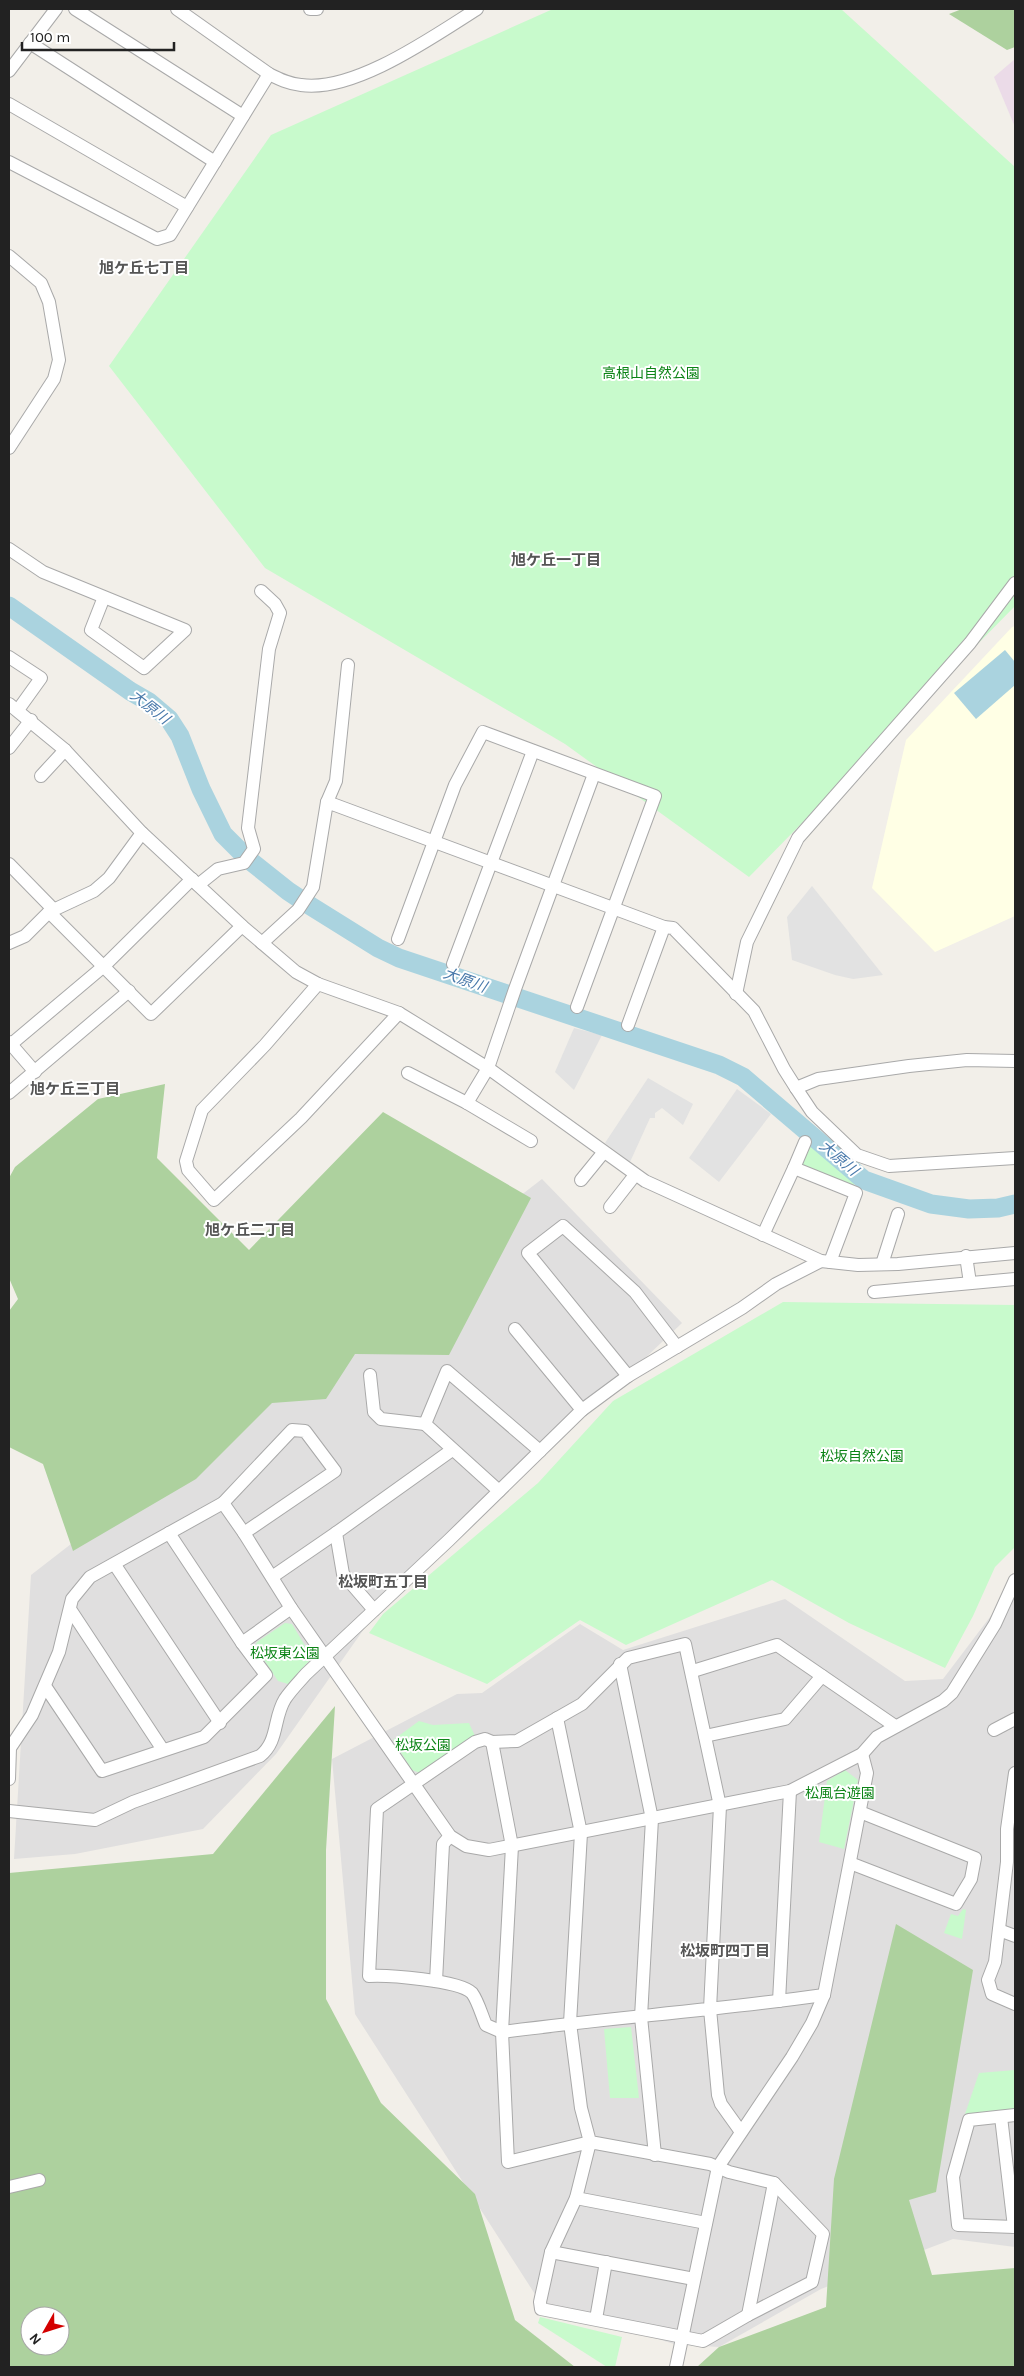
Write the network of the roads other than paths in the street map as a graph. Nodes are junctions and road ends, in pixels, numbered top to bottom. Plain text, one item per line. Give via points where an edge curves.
1 (56, 9) edge
2 (75, 9) edge
3 (177, 9) edge
4 (310, 9) edge
5 (317, 9) edge
6 (477, 9) edge
7 (30, 43) junction
8 (9, 71) edge
9 (269, 74) junction
10 (9, 104) edge
11 (243, 116) junction
12 (9, 162) edge
13 (214, 162) junction
14 (187, 207) junction
15 (9, 256) edge
16 (9, 448) edge
17 (9, 549) edge
18 (1015, 584) edge
19 (261, 591) dead end
20 (104, 597) junction
21 (9, 657) edge
22 (348, 665) dead end
23 (14, 707) edge
24 (31, 720) junction
25 (9, 748) edge
26 (66, 750) junction
27 (533, 751) junction
28 (594, 774) junction
29 (41, 776) dead end
30 (327, 802) junction
31 (142, 833) junction
32 (435, 840) junction
33 (491, 861) junction
34 (9, 864) edge
35 (195, 882) junction
36 (553, 886) junction
37 (615, 908) junction
38 (52, 911) junction
39 (242, 926) junction
40 (664, 926) junction
41 (398, 939) dead end
42 (9, 943) edge
43 (262, 943) junction
44 (453, 964) dead end
45 (104, 966) junction
46 (318, 984) junction
47 (129, 991) junction
48 (736, 994) junction
49 (577, 1007) dead end
50 (400, 1013) junction
51 (628, 1025) dead end
52 (10, 1044) edge
53 (1015, 1061) edge
54 (488, 1068) junction
55 (35, 1072) junction
56 (408, 1073) dead end
57 (796, 1088) junction
58 (9, 1093) edge
59 (467, 1103) junction
60 (531, 1141) dead end
61 (805, 1142) dead end
62 (603, 1153) junction
63 (1015, 1158) edge
64 (794, 1168) junction
65 (635, 1175) junction
66 (580, 1180) dead end
67 (610, 1207) dead end
68 (898, 1214) dead end
69 (763, 1235) junction
70 (1015, 1253) edge
71 (966, 1256) junction
72 (826, 1261) junction
73 (882, 1264) junction
74 (1015, 1279) edge
75 (970, 1283) junction
76 (874, 1292) dead end
77 (515, 1328) dead end
78 (677, 1347) junction
79 (370, 1376) dead end
80 (628, 1376) junction
81 (582, 1410) junction
82 (425, 1424) junction
83 (452, 1450) junction
84 (540, 1451) junction
85 (499, 1491) junction
86 (223, 1503) junction
87 (169, 1533) junction
88 (244, 1533) junction
89 (336, 1533) junction
90 (115, 1565) junction
91 (272, 1577) junction
92 (1015, 1580) edge
93 (291, 1608) junction
94 (70, 1609) junction
95 (374, 1610) junction
96 (242, 1643) junction
97 (325, 1658) junction
98 (620, 1664) junction
99 (693, 1671) junction
100 (822, 1676) junction
101 (45, 1686) junction
102 (557, 1718) junction
103 (1015, 1719) edge
104 (220, 1723) junction
105 (896, 1726) junction
106 (994, 1730) dead end
107 (705, 1736) junction
108 (492, 1742) junction
109 (163, 1750) junction
110 (862, 1754) junction
111 (1015, 1773) edge
112 (9, 1779) edge
113 (413, 1784) junction
114 (790, 1791) junction
115 (1013, 1799) edge
116 (720, 1806) junction
117 (9, 1810) edge
118 (860, 1812) junction
119 (652, 1819) junction
120 (581, 1832) junction
121 (450, 1836) junction
122 (512, 1846) junction
123 (850, 1863) junction
124 (1011, 1863) edge
125 (999, 1930) junction
126 (1015, 1936) edge
127 (436, 1981) junction
128 (824, 1995) junction
129 (779, 2002) junction
130 (1015, 2004) edge
131 (710, 2009) junction
132 (640, 2017) junction
133 (570, 2023) junction
134 (502, 2032) junction
135 (1015, 2115) edge
136 (1002, 2117) junction
137 (741, 2132) junction
138 (590, 2142) junction
139 (654, 2155) junction
140 (718, 2167) junction
141 (39, 2180) dead end
142 (774, 2183) junction
143 (9, 2187) edge
144 (576, 2198) junction
145 (706, 2223) junction
146 (1015, 2227) edge
147 (551, 2252) junction
148 (606, 2262) junction
149 (694, 2279) junction
150 (748, 2315) junction
151 (596, 2319) junction
152 (683, 2337) junction
153 (676, 2367) edge

1 - 7 street
2 - 11 street
3 - 9 street
4 - 5 street
6 - 9 street via 402,56 349,78 302,86
7 - 8 street
7 - 13 street
9 - 11 street
10 - 14 street
11 - 13 street
12 - 14 street via 157,240 170,236
13 - 14 street
15 - 16 street via 40,283 50,302 59,360 54,379
17 - 20 street via 43,572
18 - 48 street via 970,643 798,838 747,942
19 - 35 street via 280,613 269,649 248,828 254,849 244,863 218,868
20 - 20 street via 149,615 185,630 144,668 91,630
21 - 23 street via 41,678
22 - 30 street via 336,781
23 - 24 street
24 - 25 street
24 - 26 street
26 - 29 street
26 - 31 street
27 - 28 street
27 - 32 street via 483,732 455,785
27 - 33 street
28 - 36 street
28 - 37 street via 655,796
30 - 32 street
30 - 43 street via 313,887 298,910
31 - 35 street
31 - 38 street via 109,878 94,891
32 - 33 street
32 - 41 street
33 - 36 street
33 - 44 street
34 - 38 street
35 - 39 street
35 - 45 street
36 - 37 street
36 - 54 street
37 - 40 street
37 - 49 street
38 - 42 street via 25,936
38 - 45 street
39 - 43 street
39 - 47 street via 151,1014
40 - 48 street via 673,928
40 - 51 street
43 - 46 street via 296,972
45 - 47 street
45 - 52 street
46 - 50 street
46 - 50 street via 202,1110 186,1162 188,1170 214,1200 301,1118
47 - 55 street
48 - 57 street via 754,1011
50 - 54 street
52 - 55 street
53 - 57 street via 967,1060 909,1066 818,1080
54 - 59 street
54 - 62 street
55 - 58 street
56 - 59 street
57 - 63 street via 817,1117 857,1155 889,1166
59 - 60 street
61 - 64 street
62 - 65 street
62 - 66 street
64 - 69 street
64 - 72 street via 856,1193
65 - 67 street
65 - 69 street
68 - 73 street
69 - 72 street
70 - 71 street
71 - 73 street
71 - 75 street
72 - 73 street
72 - 78 street via 776,1284
74 - 75 street
75 - 76 street
77 - 81 street
78 - 80 street
78 - 80 street via 635,1292 563,1226 528,1253
79 - 82 street via 374,1412 381,1419
80 - 81 street
81 - 84 street
82 - 83 street
82 - 84 street via 447,1371
83 - 85 street
83 - 89 street
84 - 85 street
85 - 95 street
86 - 87 street
86 - 88 street
86 - 88 street via 292,1430 305,1431 335,1471
87 - 90 street
87 - 96 street
88 - 91 street
89 - 91 street
89 - 95 street via 343,1574
90 - 94 street via 90,1577 72,1598
90 - 104 street
91 - 93 street
92 - 105 street via 995,1624 952,1693 935,1706
93 - 96 street
93 - 97 street
94 - 101 street via 59,1652
94 - 109 street
95 - 97 street
96 - 104 street via 266,1675
97 - 113 street
97 - 117 street via 285,1699 272,1742 260,1756 133,1802 95,1820
98 - 99 street via 628,1658 685,1644
98 - 102 street via 582,1704
98 - 119 street
99 - 100 street via 777,1645
99 - 107 street
100 - 105 street
100 - 107 street via 785,1719
101 - 109 street via 102,1771
101 - 112 street via 32,1715 10,1748
102 - 108 street via 517,1741
102 - 120 street
103 - 106 street
104 - 109 street via 204,1737
105 - 110 street via 878,1737
107 - 116 street
108 - 113 street via 485,1739 475,1742
108 - 122 street
110 - 114 street
110 - 118 street via 867,1774
111 - 115 street
113 - 121 street
113 - 127 street via 377,1809 368,1976
114 - 116 street
114 - 129 street
115 - 124 street via 1006,1830
116 - 119 street
116 - 131 street
118 - 123 street
118 - 123 street via 975,1858 971,1879 956,1904
119 - 120 street
119 - 132 street
120 - 122 street
120 - 133 street
121 - 122 street via 466,1846 489,1850
121 - 127 street via 443,1844
122 - 134 street
123 - 128 street
124 - 125 street
125 - 126 street
125 - 130 street via 995,1962 988,1980 992,1994
127 - 134 street via 467,1990 486,2025
128 - 129 street
128 - 137 street via 797,2049
129 - 131 street
131 - 132 street
131 - 137 street via 718,2095
132 - 133 street
132 - 139 street
133 - 134 street
133 - 138 street via 581,2108
134 - 138 street via 508,2162
135 - 136 street
136 - 146 street
136 - 146 street via 969,2120 953,2177 958,2225
137 - 140 street
138 - 139 street
138 - 144 street
139 - 140 street
140 - 142 street
140 - 145 street
141 - 143 street
142 - 150 street
142 - 150 street via 823,2234 812,2282
144 - 145 street
144 - 147 street
145 - 149 street
147 - 148 street
147 - 151 street via 541,2309
148 - 149 street
148 - 151 street
149 - 152 street
150 - 152 street via 703,2341
151 - 152 street
152 - 153 street

